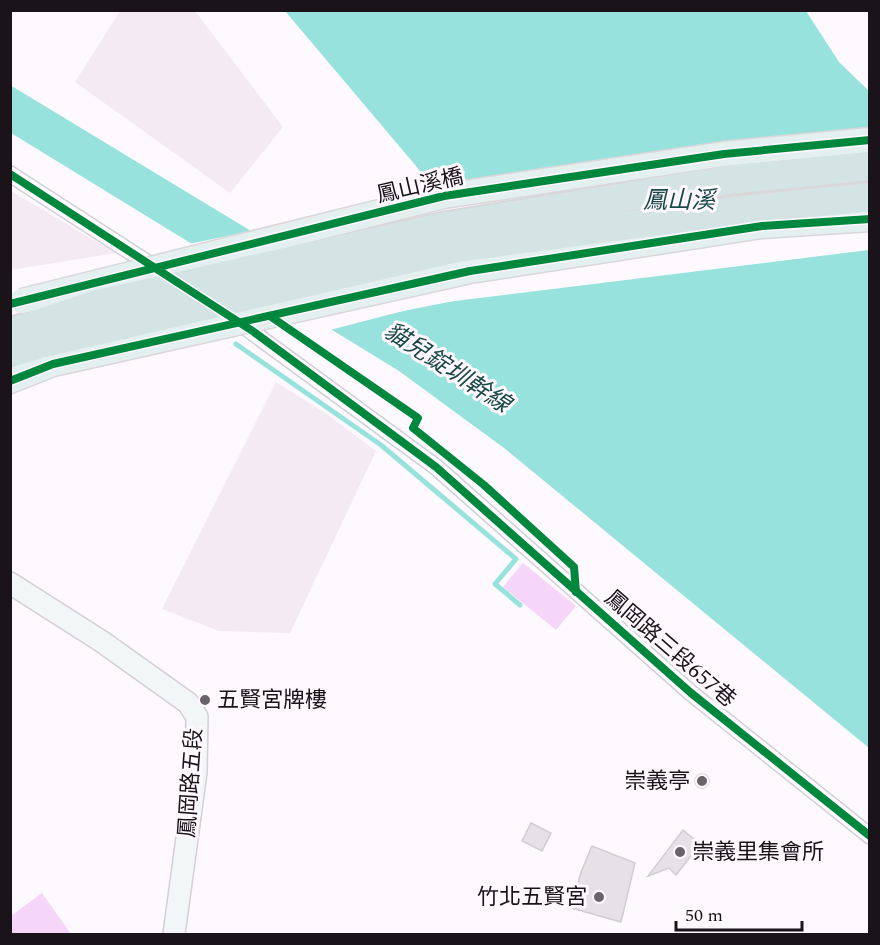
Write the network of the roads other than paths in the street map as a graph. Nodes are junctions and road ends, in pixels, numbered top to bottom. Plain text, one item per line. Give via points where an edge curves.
1 (870, 140) edge
2 (870, 166) edge
3 (10, 174) edge
4 (870, 197) edge
5 (870, 219) edge
6 (29, 328) edge
7 (10, 353) edge
8 (10, 381) edge
9 (10, 583) edge
10 (870, 836) edge
11 (174, 934) edge

1 - 6 main road, 鳳山溪橋, bridge via 724,154 444,196
2 - 6 highway, 鳳山溪橋, bridge via 728,180 442,227 94,305
3 - 10 street, 鳳岡路三段657巷 via 254,332 436,467 691,693
4 - 6 highway, bridge via 457,248
5 - 6 main road, bridge via 762,226 470,271
6 - 7 highway
6 - 8 main road
9 - 11 street, 鳳岡路五段 via 188,703 196,717 194,799

